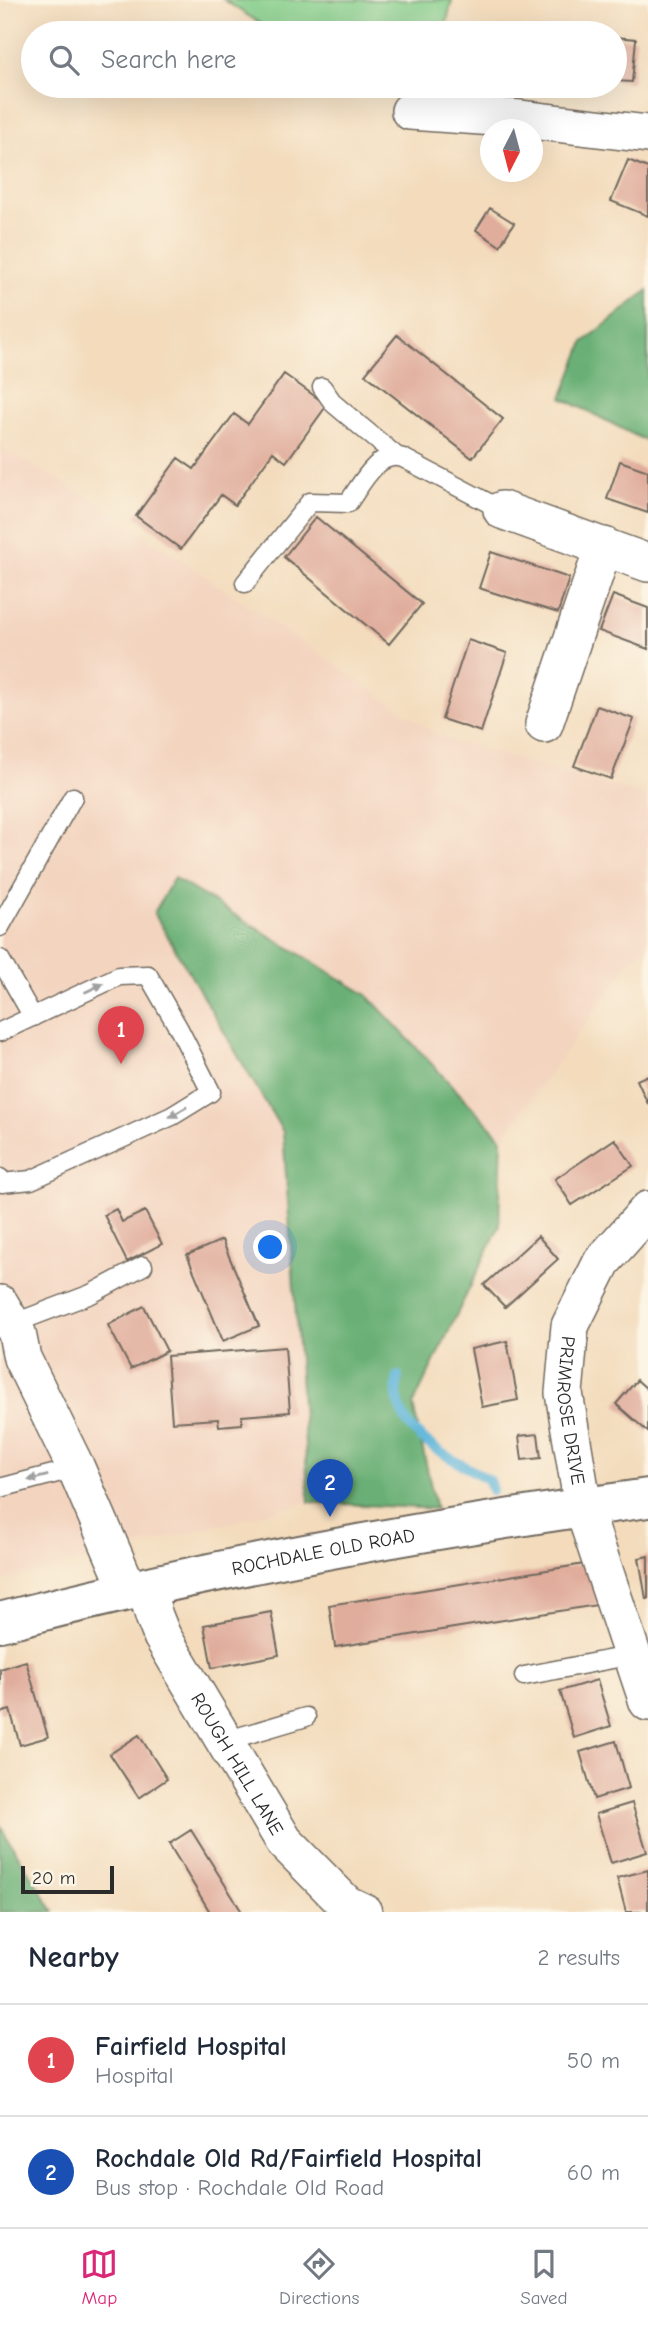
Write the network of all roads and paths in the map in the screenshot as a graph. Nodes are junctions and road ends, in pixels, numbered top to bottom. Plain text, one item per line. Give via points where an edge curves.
1 (410, 111) dead end
2 (648, 134) edge
3 (322, 387) dead end
4 (395, 456) junction
5 (502, 510) joint
6 (604, 546) junction
7 (648, 563) edge
8 (245, 583) dead end
9 (544, 724) dead end
10 (73, 797) dead end
11 (0, 926) edge
12 (0, 959) edge
13 (33, 1017) junction
14 (0, 1032) edge
15 (0, 1178) edge
16 (648, 1210) edge
17 (143, 1266) dead end
18 (9, 1331) edge
19 (76, 1468) junction
20 (0, 1488) edge
21 (648, 1498) edge
22 (583, 1507) junction
23 (138, 1589) junction
24 (0, 1622) edge
25 (640, 1654) edge
26 (524, 1676) dead end
27 (648, 1702) edge
28 (306, 1717) dead end
29 (225, 1741) junction
30 (363, 1912) edge

1 - 2 street
3 - 4 lane via 334,404
4 - 5 lane
4 - 8 lane via 377,464 348,503 310,502
5 - 6 street
6 - 7 street
6 - 9 street
10 - 11 lane
12 - 13 lane
13 - 14 lane
13 -> 15 lane via 119,976 148,975 211,1092 172,1116 31,1180 2,1182
16 - 22 street, PRIMROSE DRIVE via 602,1262 570,1326 564,1394
17 - 18 lane
18 - 19 street, ROUGH HILL LANE
19 -> 20 lane
19 - 23 street, ROUGH HILL LANE
21 - 22 main road, ROCHDALE OLD ROAD
22 - 23 main road, ROCHDALE OLD ROAD via 357,1545
22 - 25 street, PRIMROSE DRIVE
23 - 24 main road, ROCHDALE OLD ROAD
23 - 29 street, ROUGH HILL LANE
25 - 26 lane
25 - 27 street, PRIMROSE DRIVE
28 - 29 lane
29 - 30 street, ROUGH HILL LANE via 284,1841 346,1904

